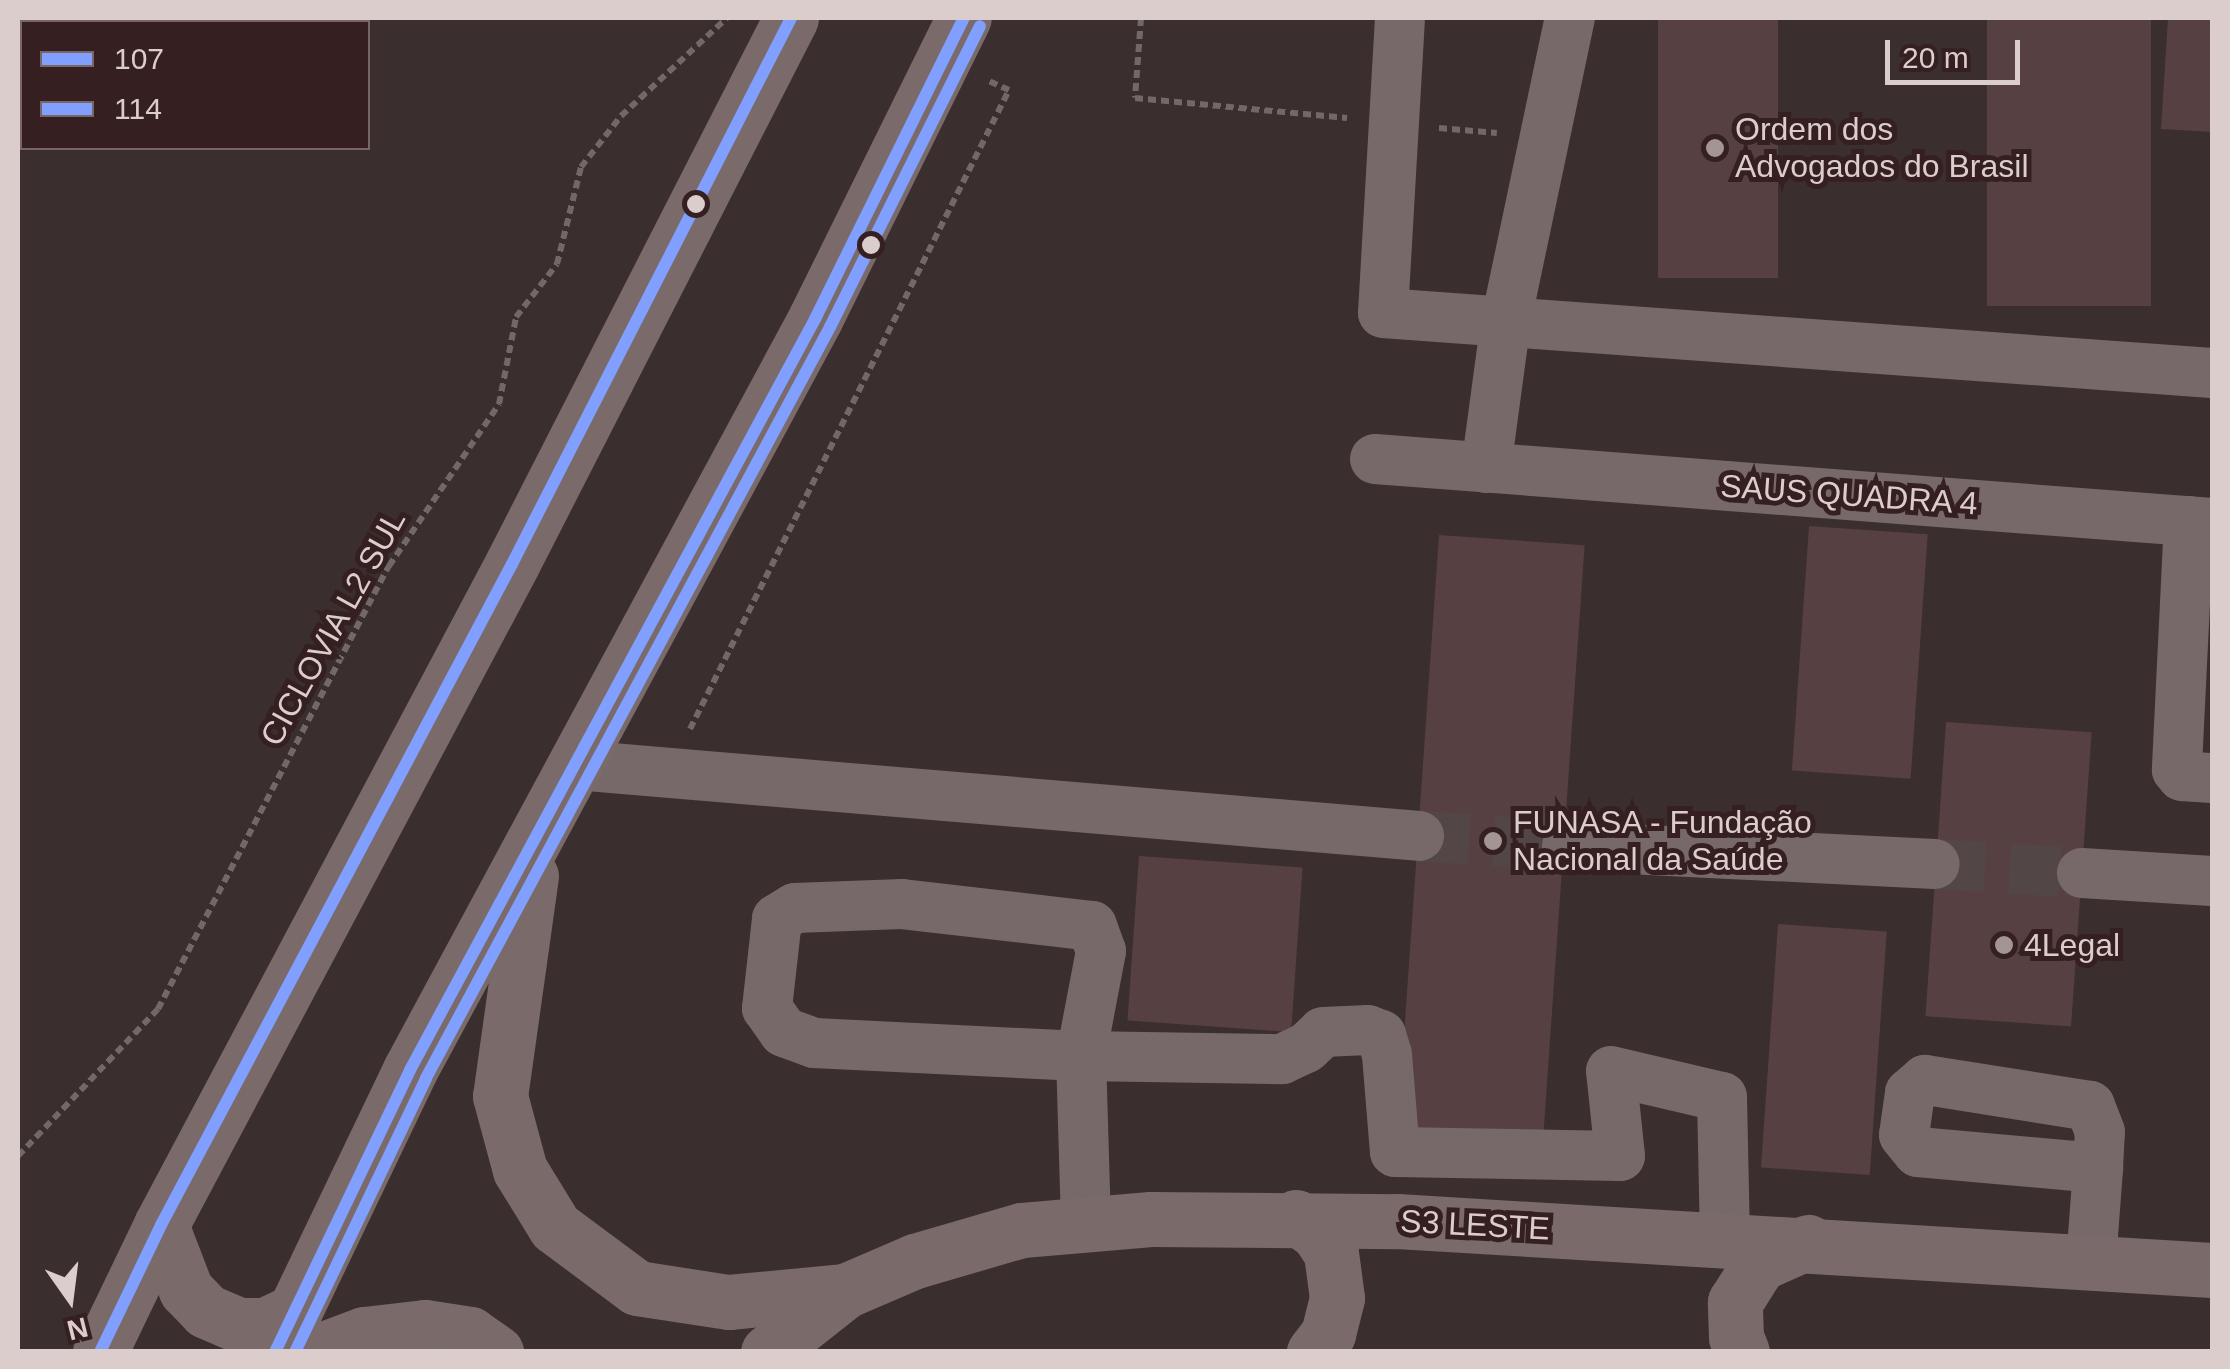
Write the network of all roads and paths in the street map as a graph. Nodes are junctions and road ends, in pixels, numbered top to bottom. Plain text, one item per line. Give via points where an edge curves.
1 (727, 18) edge
2 (790, 18) edge
3 (1141, 18) edge
4 (1400, 18) edge
5 (1570, 18) edge
6 (953, 38) edge
7 (1394, 123) junction
8 (1544, 138) junction
9 (1506, 321) junction
10 (2212, 373) edge
11 (1374, 459) dead end
12 (1486, 468) junction
13 (2206, 522) edge
14 (2199, 621) edge
15 (2196, 715) edge
16 (576, 765) junction
17 (668, 773) junction
18 (2212, 778) edge
19 (1419, 836) tunnel mouth
20 (537, 838) junction
21 (1566, 846) tunnel mouth
22 (1936, 864) tunnel mouth
23 (2203, 864) edge
24 (2082, 873) tunnel mouth
25 (1081, 1056) junction
26 (18, 1156) edge
27 (2098, 1168) dead end
28 (1296, 1217) junction
29 (1086, 1224) junction
30 (161, 1225) junction
31 (1725, 1238) junction
32 (1808, 1242) junction
33 (2091, 1262) junction
34 (2212, 1270) edge
35 (845, 1291) junction
36 (100, 1338) edge
37 (294, 1339) edge
38 (496, 1352) edge
39 (768, 1352) edge
40 (1314, 1352) edge
41 (1742, 1352) edge

1 - 26 path, CICLOVIA L2 SUL via 621,116 582,167 557,264 516,317 498,404 389,566 158,1009
2 - 30 main road via 512,564
3 - 7 path via 1135,98
4 - 7 lane
5 - 8 lane
6 - 16 main road via 816,318
6 - 17 path via 1009,90
7 - 8 path
7 - 9 lane via 1383,314
8 - 9 lane
9 - 10 lane
9 - 12 lane
11 - 12 lane, SAUS QUADRA 4
12 - 13 lane, SAUS QUADRA 4
13 - 14 lane
14 - 15 lane
15 - 18 lane via 2178,774
16 - 17 lane
16 - 20 main road
17 - 19 lane
20 - 35 main road via 500,1096 520,1170 555,1227 637,1288 728,1302
20 - 37 main road via 410,1070
21 - 22 lane
23 - 24 lane
25 - 25 lane via 1101,950 1092,926 902,904 795,908 777,919 767,1008 784,1032 814,1043
25 - 29 lane
25 - 31 lane via 1282,1059 1323,1032 1368,1030 1381,1035 1386,1055 1395,1152 1620,1156 1611,1071 1722,1097
27 - 33 lane
28 - 29 main road, S3 LESTE
28 - 31 main road, S3 LESTE
28 - 40 main road via 1318,1232 1331,1253 1337,1298 1328,1334
29 - 35 main road, S3 LESTE via 1022,1230 915,1260
30 - 36 main road
30 - 37 main road via 186,1290 206,1311
31 - 32 main road, S3 LESTE
32 - 33 main road, S3 LESTE
32 - 41 main road via 1759,1264 1735,1302
33 - 34 main road, S3 LESTE
35 - 39 main road, S3 LESTE
37 - 38 main road via 425,1327 470,1334

